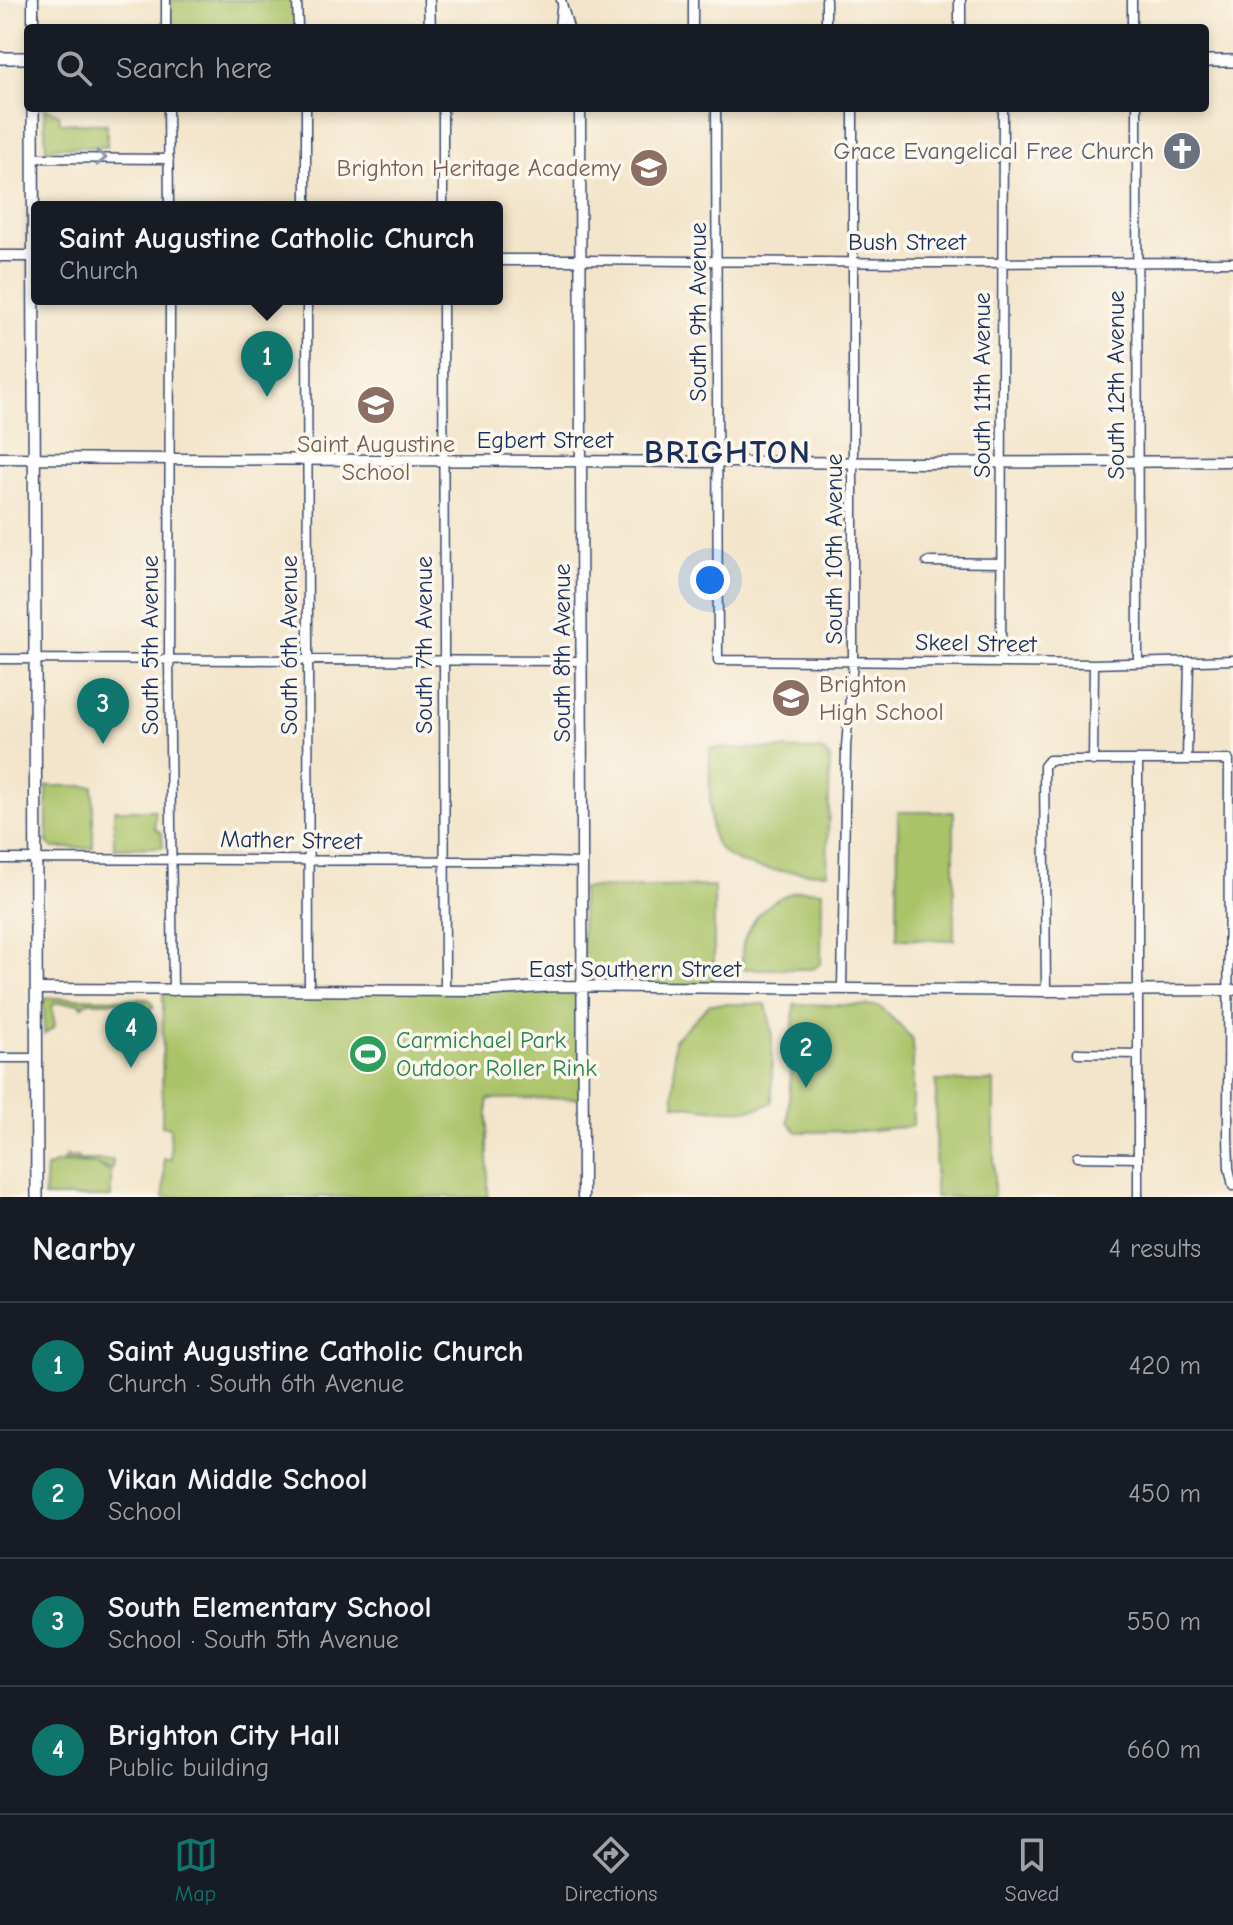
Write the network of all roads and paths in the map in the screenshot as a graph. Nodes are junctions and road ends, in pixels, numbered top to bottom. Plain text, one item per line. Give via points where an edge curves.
1 (33, 0) edge
2 (166, 0) edge
3 (297, 0) edge
4 (429, 0) edge
5 (561, 0) edge
6 (693, 0) edge
7 (826, 0) edge
8 (960, 0) edge
9 (1132, 0) edge
10 (33, 24) edge
11 (166, 24) edge
12 (298, 24) edge
13 (430, 24) edge
14 (559, 24) edge
15 (568, 24) edge
16 (693, 24) edge
17 (826, 24) edge
18 (960, 24) edge
19 (1132, 24) edge
20 (0, 58) edge
21 (24, 58) edge
22 (1209, 61) edge
23 (1233, 61) edge
24 (33, 112) edge
25 (168, 112) edge
26 (306, 112) edge
27 (443, 112) edge
28 (580, 112) edge
29 (716, 112) edge
30 (853, 112) edge
31 (1003, 112) edge
32 (1137, 112) edge
33 (33, 158) junction
34 (169, 159) junction
35 (34, 201) edge
36 (169, 201) edge
37 (306, 201) edge
38 (443, 201) edge
39 (0, 256) edge
40 (31, 256) edge
41 (503, 260) edge
42 (581, 260) junction
43 (718, 261) junction
44 (853, 262) junction
45 (1233, 262) edge
46 (1003, 263) junction
47 (1136, 263) junction
48 (36, 305) edge
49 (170, 305) edge
50 (307, 305) edge
51 (443, 305) edge
52 (0, 458) edge
53 (170, 458) junction
54 (35, 459) junction
55 (308, 460) junction
56 (444, 460) junction
57 (581, 461) junction
58 (717, 461) junction
59 (1136, 461) junction
60 (1233, 461) edge
61 (854, 462) junction
62 (1001, 462) junction
63 (927, 562) dead end
64 (1001, 563) junction
65 (0, 659) edge
66 (34, 659) junction
67 (169, 659) junction
68 (718, 660) joint
69 (1233, 660) edge
70 (582, 661) junction
71 (853, 661) junction
72 (1189, 661) junction
73 (310, 662) junction
74 (444, 662) junction
75 (1138, 662) junction
76 (1001, 663) junction
77 (1094, 664) junction
78 (1187, 760) junction
79 (1093, 761) junction
80 (1138, 761) junction
81 (0, 859) edge
82 (34, 859) junction
83 (171, 859) junction
84 (310, 861) junction
85 (445, 861) junction
86 (582, 863) junction
87 (582, 987) junction
88 (36, 989) junction
89 (842, 989) junction
90 (1230, 990) edge
91 (173, 991) junction
92 (309, 991) junction
93 (445, 991) junction
94 (1046, 991) junction
95 (1136, 992) junction
96 (1078, 1053) dead end
97 (1137, 1054) junction
98 (0, 1058) edge
99 (35, 1058) junction
100 (1077, 1157) dead end
101 (1138, 1158) junction
102 (1233, 1186) edge
103 (37, 1197) edge
104 (583, 1197) edge
105 (1138, 1197) edge

1 - 10 street
2 - 11 street
3 - 12 street
4 - 13 street
5 - 14 street
5 - 15 street
6 - 16 street
7 - 17 street
8 - 18 street
9 - 19 street
20 - 21 main road
22 - 23 main road
24 - 33 main road
25 - 34 street
26 - 37 street
27 - 38 street
28 - 42 street, South 8th Avenue
29 - 43 street, South 9th Avenue
30 - 44 street, South 10th Avenue
31 - 46 street, South 11th Avenue
32 - 47 street, South 12th Avenue
33 -> 34 street
33 - 35 main road
34 - 36 street
39 - 40 street
41 - 42 street
42 - 43 street, Bush Street
42 - 57 street, South 8th Avenue
43 - 44 street, Bush Street
43 - 58 street, South 9th Avenue
44 - 46 street, Bush Street
44 - 61 street, South 10th Avenue
45 - 47 street, Bush Street
46 - 47 street, Bush Street
46 - 62 street, South 11th Avenue
47 - 59 street, South 12th Avenue
48 - 54 main road
49 - 53 street, South 5th Avenue
50 - 55 street, South 6th Avenue
51 - 56 street, South 7th Avenue
52 - 54 street, Egbert Street
53 - 54 street, Egbert Street
53 - 55 street, Egbert Street
53 - 67 street, South 5th Avenue
54 - 66 main road
55 - 56 street, Egbert Street
55 - 73 street, South 6th Avenue
56 - 57 street, Egbert Street
56 - 74 street, South 7th Avenue
57 - 58 street, Egbert Street
57 - 70 street, South 8th Avenue
58 - 61 street, Egbert Street
58 - 68 street, South 9th Avenue
59 - 60 street, Egbert Street
59 - 62 street, Egbert Street
59 - 75 street, South 12th Avenue
61 - 62 street, Egbert Street
61 - 71 street, South 10th Avenue
62 - 64 street, South 11th Avenue
63 - 64 street
64 - 76 street, South 11th Avenue
65 - 66 street
66 - 67 street
66 - 82 main road
67 - 73 street
67 - 83 street, South 5th Avenue
68 - 71 street, Skeel Street
69 - 72 street, Skeel Street
70 - 74 street
70 - 86 street, South 8th Avenue
71 - 76 street, Skeel Street
71 - 89 street, South 10th Avenue via 846,747
72 - 75 street, Skeel Street
72 - 78 street
73 - 74 street
73 - 84 street, South 6th Avenue
74 - 85 street, South 7th Avenue
75 - 77 street, Skeel Street
76 - 77 street, Skeel Street
77 - 79 street
78 - 80 street
78 - 90 street via 1229,760
79 - 80 street
79 - 94 street via 1049,760 1044,766
80 - 95 street
81 - 82 street, Mather Street
82 - 83 street, Mather Street
82 - 88 main road
83 - 84 street, Mather Street
83 - 91 street, South 5th Avenue
84 - 85 street, Mather Street
84 - 92 street, South 6th Avenue
85 - 86 street, Mather Street
85 - 93 street, South 7th Avenue
86 - 87 street, South 8th Avenue
87 - 89 street, East Southern Street
87 - 93 street, East Southern Street
87 - 104 street, South 8th Avenue
88 - 91 street, East Southern Street
88 - 99 main road
89 - 94 street, East Southern Street
90 - 95 street, East Southern Street
90 - 102 street
91 - 92 street, East Southern Street
92 - 93 street, East Southern Street
94 - 95 street, East Southern Street
95 - 97 street
96 - 97 street
97 - 101 street
98 - 99 street
99 - 103 main road
100 - 101 street
101 - 105 street

